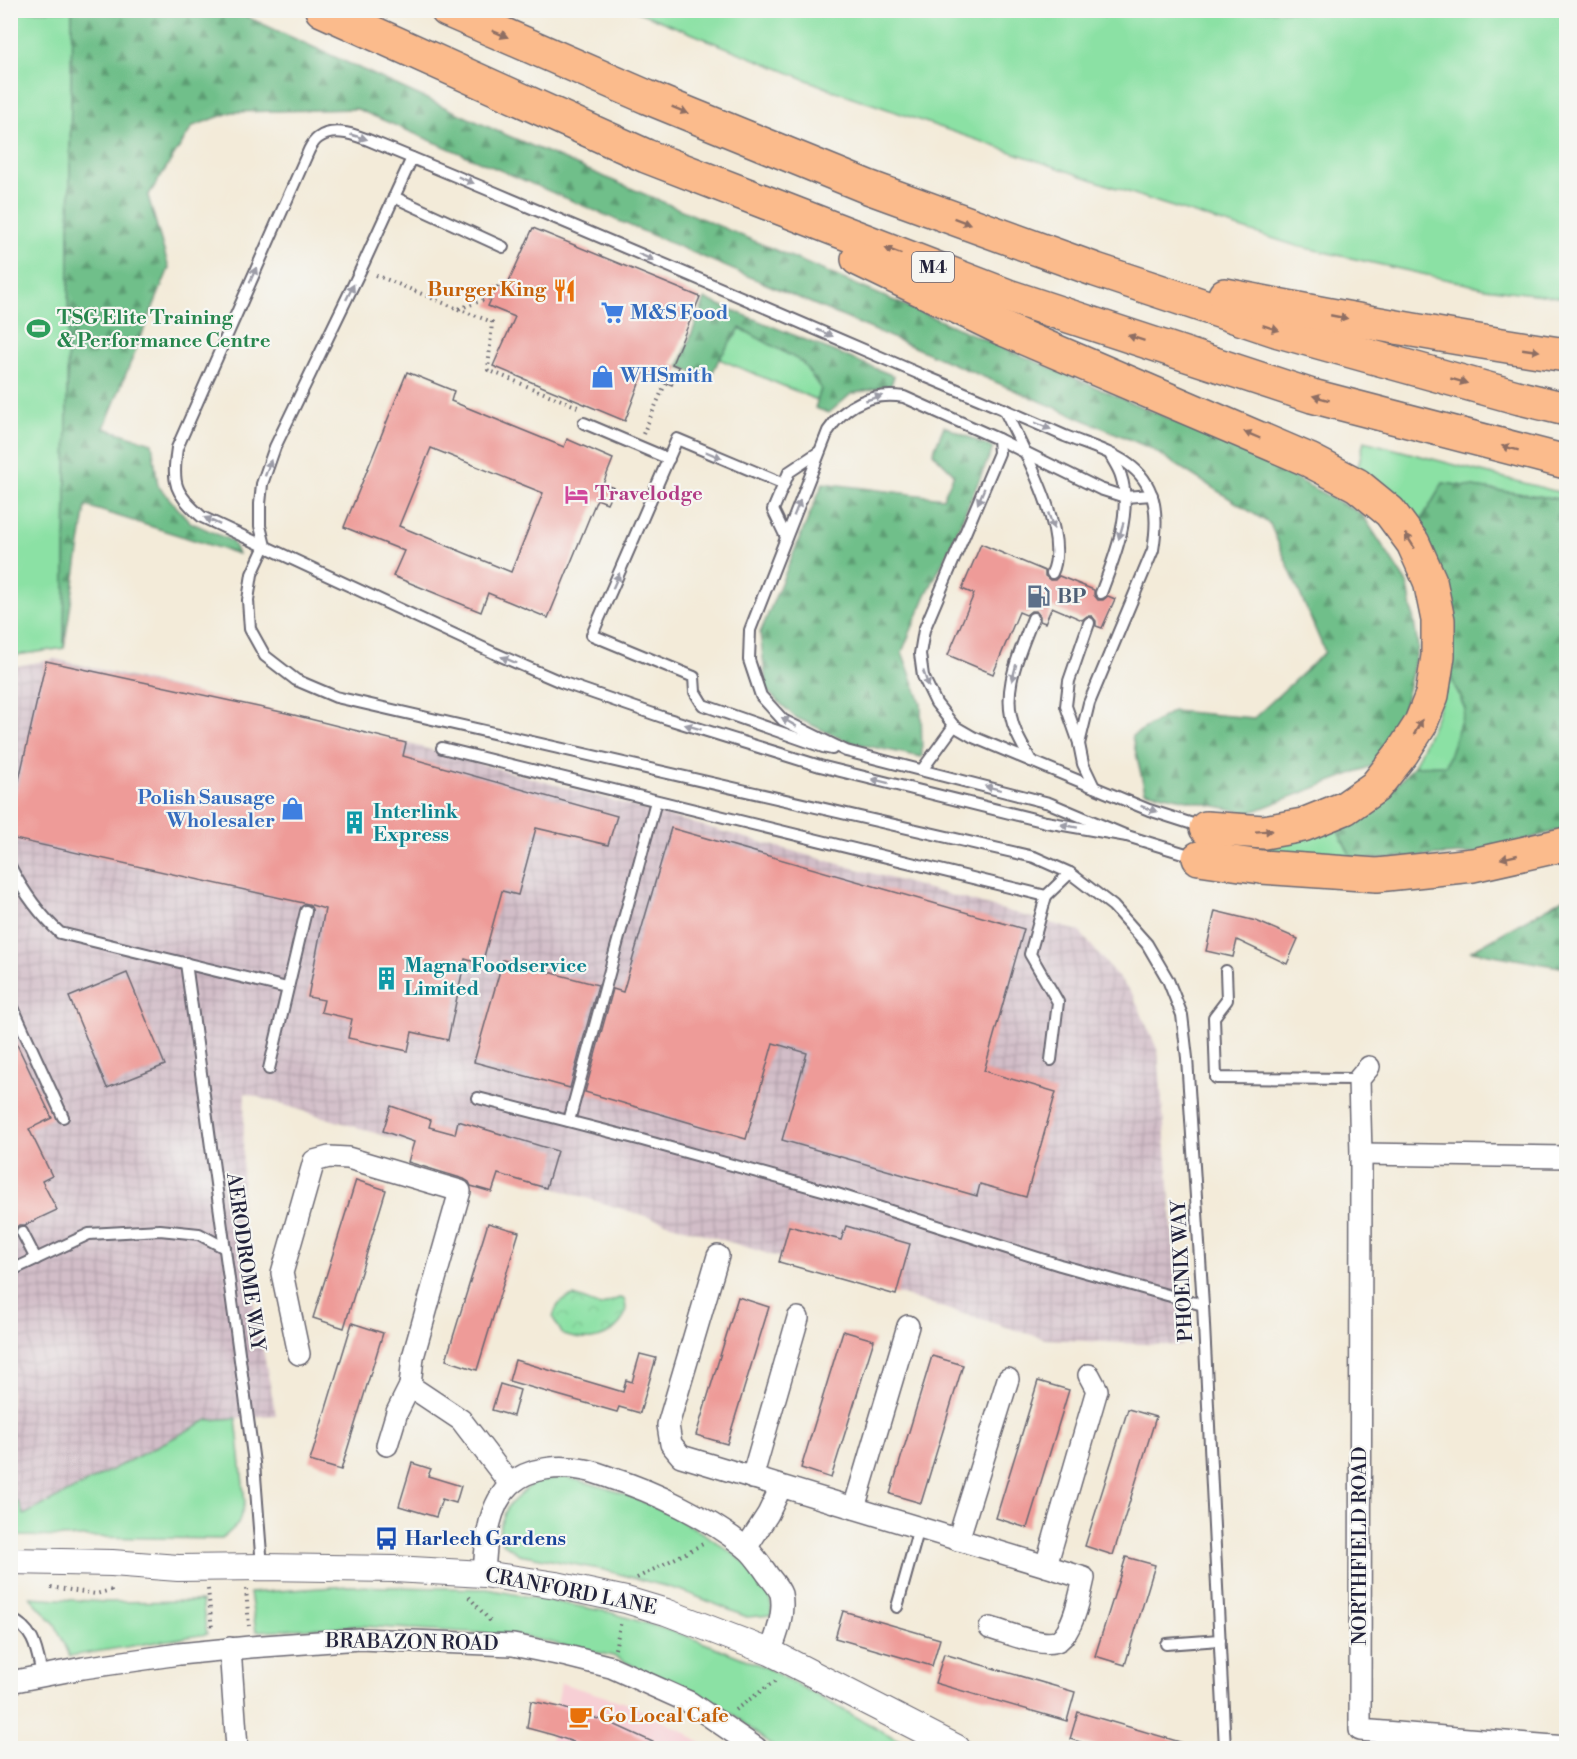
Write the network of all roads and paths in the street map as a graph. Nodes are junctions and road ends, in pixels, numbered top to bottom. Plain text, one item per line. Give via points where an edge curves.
1 (322, 10) edge
2 (447, 10) edge
3 (1080, 10) edge
4 (1136, 10) edge
5 (646, 156) junction
6 (412, 158) junction
7 (394, 197) junction
8 (503, 247) dead end
9 (361, 269) junction
10 (1096, 270) junction
11 (492, 297) dead end
12 (458, 309) junction
13 (1566, 355) edge
14 (666, 382) dead end
15 (1004, 409) junction
16 (1566, 409) edge
17 (584, 423) joint
18 (998, 439) junction
19 (638, 446) junction
20 (820, 451) junction
21 (1025, 453) junction
22 (1111, 455) junction
23 (669, 459) junction
24 (1566, 462) edge
25 (784, 483) junction
26 (1152, 495) junction
27 (1125, 497) junction
28 (786, 537) junction
29 (265, 546) junction
30 (1052, 573) dead end
31 (1101, 593) dead end
32 (1033, 618) dead end
33 (1089, 623) dead end
34 (954, 726) junction
35 (1079, 744) junction
36 (442, 748) dead end
37 (846, 751) junction
38 (1031, 761) junction
39 (922, 770) junction
40 (1094, 787) junction
41 (656, 801) junction
42 (1127, 836) junction
43 (1203, 843) junction
44 (1566, 844) edge
45 (10, 866) edge
46 (1070, 873) junction
47 (1046, 896) junction
48 (306, 911) dead end
49 (186, 963) junction
50 (1226, 971) dead end
51 (287, 988) junction
52 (10, 1001) edge
53 (1051, 1060) dead end
54 (269, 1069) dead end
55 (1364, 1073) joint
56 (478, 1098) dead end
57 (63, 1117) dead end
58 (569, 1121) junction
59 (1361, 1154) junction
60 (1566, 1157) edge
61 (22, 1232) dead end
62 (225, 1248) junction
63 (718, 1256) dead end
64 (36, 1259) junction
65 (10, 1271) edge
66 (1203, 1305) junction
67 (798, 1318) dead end
68 (908, 1326) dead end
69 (299, 1354) dead end
70 (1089, 1375) dead end
71 (1008, 1379) dead end
72 (410, 1386) junction
73 (387, 1446) dead end
74 (752, 1478) junction
75 (510, 1484) junction
76 (781, 1487) junction
77 (854, 1508) junction
78 (919, 1528) junction
79 (958, 1540) junction
80 (746, 1548) junction
81 (10, 1561) edge
82 (1046, 1566) junction
83 (206, 1567) junction
84 (253, 1567) junction
85 (452, 1572) junction
86 (484, 1574) junction
87 (897, 1607) dead end
88 (10, 1619) edge
89 (990, 1628) dead end
90 (1220, 1640) junction
91 (1166, 1644) dead end
92 (513, 1645) junction
93 (232, 1648) junction
94 (781, 1657) junction
95 (42, 1675) junction
96 (10, 1682) edge
97 (719, 1722) junction
98 (947, 1746) edge
99 (1566, 1747) edge
100 (237, 1749) edge
101 (756, 1749) edge
102 (1225, 1749) edge

1 - 5 highway, M4
2 -> 10 highway via 646,97 868,187
3 - 4 path via 1088,15 1112,16
24 -> 5 highway, M4 via 1312,396 1008,296
43 -> 5 highway via 1303,825 1345,808 1375,787 1420,725 1432,694 1438,620 1430,581 1413,543 1390,512 1357,485 1309,460 1001,328
6 - 7 lane
6 -> 15 lane
29 -> 6 lane via 202,517 185,503 176,486 177,448 317,139 342,133
7 - 8 lane
7 - 9 lane
9 - 12 path
29 -> 9 lane via 260,526 262,483 275,447
10 -> 13 highway via 1347,319
10 -> 16 highway via 1279,331
11 - 12 path
12 - 17 path via 492,322 488,370 584,410
14 - 19 path
15 - 21 lane
15 -> 22 lane
17 - 19 lane
20 -> 18 lane via 835,421 851,407 873,397 890,395 904,397
18 - 21 lane
18 -> 34 lane via 999,453 924,630 920,654 923,676 936,703
19 - 23 lane
20 - 25 lane via 789,472
28 -> 20 lane
21 - 27 lane
21 -> 30 lane via 1056,535 1056,565
22 - 26 lane via 1130,465 1144,479
22 - 27 lane
23 -> 25 lane via 678,440
37 -> 23 lane via 823,747 703,705 695,692 694,677 592,635
25 - 28 lane via 773,510
26 - 27 lane
26 - 35 lane via 1157,530 1153,550 1089,703
27 -> 31 lane via 1124,519
37 -> 28 lane via 783,720 761,696 749,660 750,630
42 -> 29 lane via 1046,822 820,766 665,718 561,682
29 - 46 lane, PHOENIX WAY via 252,574 248,600 250,629 265,656 296,680 336,697 1034,857
32 -> 38 lane via 1012,674 1009,702 1015,730
33 - 35 lane via 1069,681 1066,706
34 - 38 lane
34 - 39 lane
35 - 40 lane
36 - 41 lane
37 - 39 lane
38 - 40 lane
42 -> 39 lane via 1049,803
40 -> 43 lane via 1149,810
41 - 47 lane
41 - 58 lane
42 - 43 lane
44 -> 43 highway via 1473,865 1377,876 1261,867
45 - 49 lane via 43,918 60,933
46 - 47 lane
46 - 66 lane, PHOENIX WAY via 1113,906 1147,944 1182,1015
47 - 53 lane via 1030,954 1058,1002
48 - 51 lane
49 - 51 lane
49 - 62 lane, AERODROME WAY
50 - 55 lane via 1227,1000 1214,1017 1216,1078
51 - 54 lane
52 - 57 lane
55 - 59 street, NORTHFIELD ROAD
56 - 58 lane
58 - 66 lane via 837,1194
59 - 60 street
59 - 99 street, NORTHFIELD ROAD via 1360,1730
61 - 64 lane
62 - 64 lane via 199,1234 160,1230 89,1234
62 - 84 lane, AERODROME WAY via 254,1463
63 - 74 street via 668,1425 671,1444 681,1456
64 - 65 lane
66 - 90 lane, PHOENIX WAY
67 - 74 street
68 - 77 street
69 - 72 street via 282,1273 314,1161 348,1158 460,1191 413,1357
70 - 82 street via 1097,1390
71 - 79 street
72 - 73 street
72 - 75 street via 461,1420
74 - 76 street
75 - 80 street via 544,1468 584,1469 679,1506
75 - 86 street via 490,1517
76 - 77 street
76 - 80 street
77 - 78 street
78 - 79 street
78 - 87 lane
79 - 82 street
80 - 94 street via 781,1593 775,1638
81 - 83 street, CRANFORD LANE
82 - 89 street via 1084,1578 1070,1627 1059,1640 1035,1641
83 - 84 street, CRANFORD LANE
83 - 93 path
84 - 85 street, CRANFORD LANE
84 - 93 path
85 - 86 street, CRANFORD LANE
85 - 92 path via 458,1586
86 - 94 street, CRANFORD LANE via 638,1603
88 - 95 lane via 21,1623 30,1634
90 - 91 lane
90 - 102 lane, PHOENIX WAY
92 - 93 street, BRABAZON ROAD via 360,1639
92 - 97 street, BRABAZON ROAD via 611,1667 689,1702
93 - 95 street, BRABAZON ROAD
93 - 100 street
94 - 97 path via 776,1680
94 - 98 street, CRANFORD LANE
95 - 96 street, BRABAZON ROAD
97 - 101 street, BRABAZON ROAD

